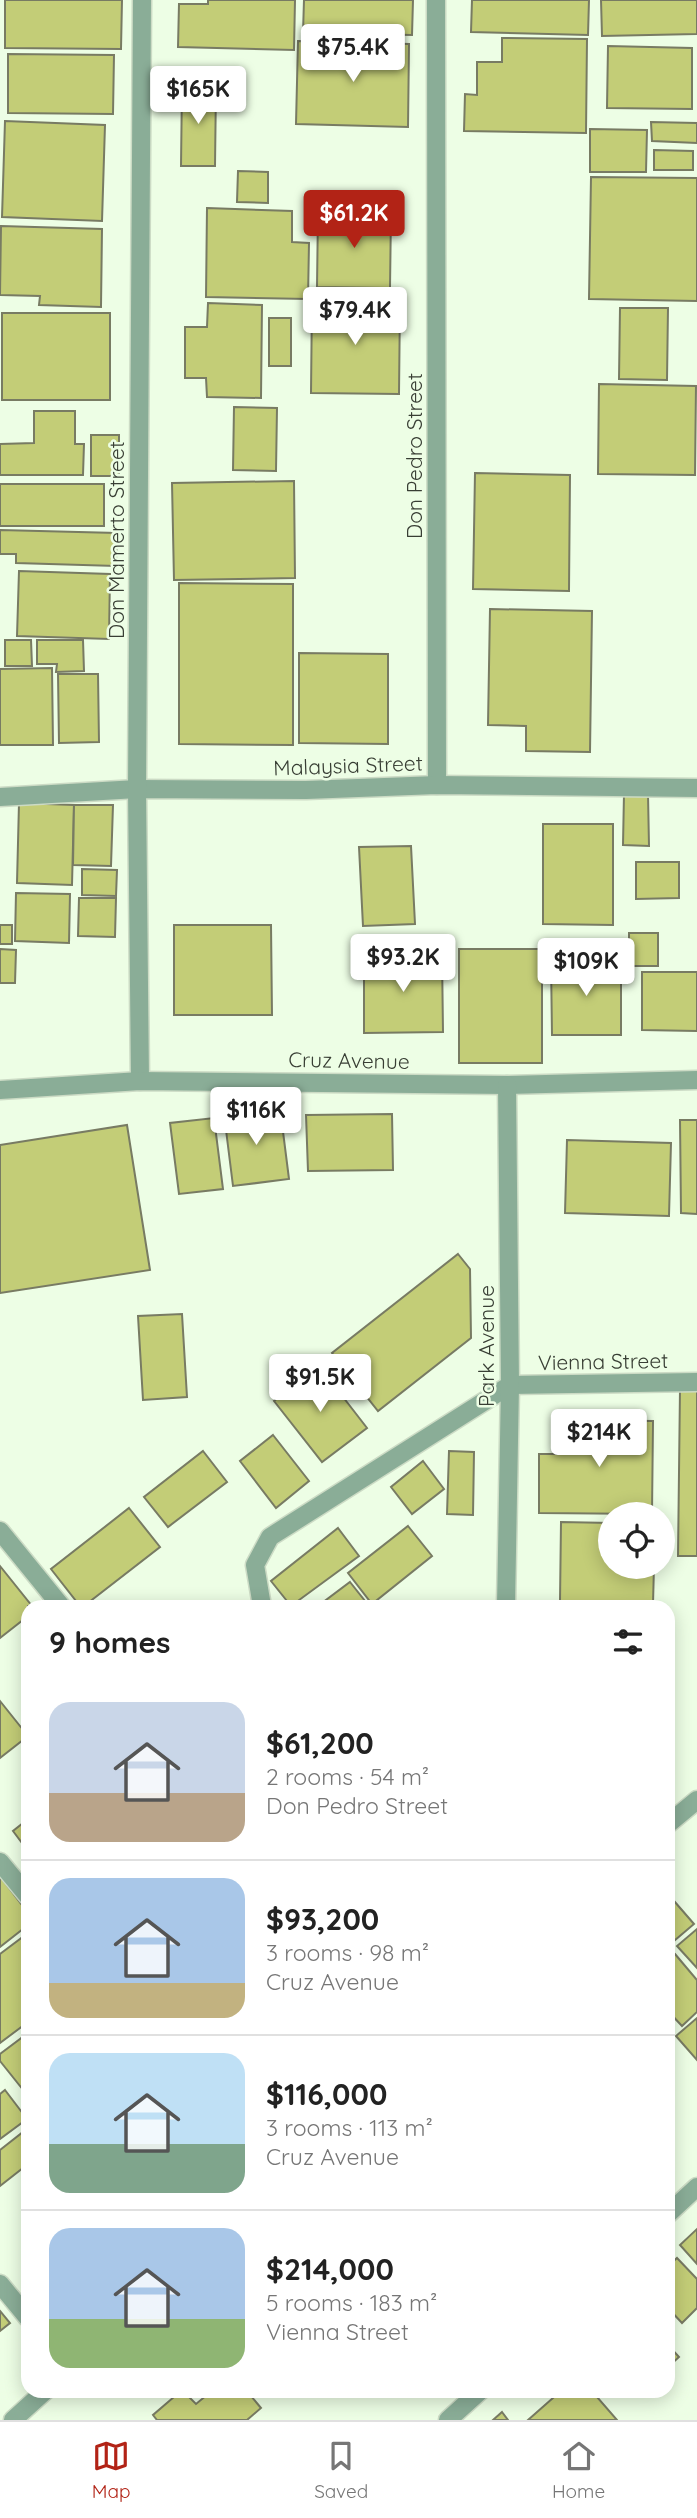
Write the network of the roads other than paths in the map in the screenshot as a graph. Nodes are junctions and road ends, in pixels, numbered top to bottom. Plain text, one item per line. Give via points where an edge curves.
1 (142, 0) edge
2 (436, 0) edge
3 (437, 785) junction
4 (697, 788) edge
5 (137, 789) junction
6 (0, 797) edge
7 (697, 1080) edge
8 (140, 1081) junction
9 (507, 1085) junction
10 (0, 1090) edge
11 (697, 1382) edge
12 (510, 1385) junction
13 (0, 1531) edge
14 (56, 1600) edge
15 (261, 1600) edge
16 (506, 1600) edge
17 (697, 1800) edge
18 (675, 1818) edge
19 (0, 1861) edge
20 (21, 1887) edge
21 (697, 2187) edge
22 (675, 2207) edge
23 (0, 2284) edge
24 (21, 2310) edge
25 (37, 2398) edge
26 (472, 2398) edge
27 (13, 2420) edge
28 (448, 2420) edge

1 - 5 street, Don Mamerto Street
2 - 3 street, Don Pedro Street
3 - 4 street, Malaysia Street
3 - 5 street, Malaysia Street
5 - 6 street, Malaysia Street
5 - 8 street, Don Mamerto Street
7 - 9 street, Cruz Avenue
8 - 9 street, Cruz Avenue
8 - 10 street, Cruz Avenue
9 - 12 street, Park Avenue
11 - 12 street, Vienna Street
12 - 15 street via 270,1537 255,1565
12 - 16 street, Park Avenue
13 - 14 street
17 - 18 street
19 - 20 street
21 - 22 street
23 - 24 street
25 - 27 street
26 - 28 street

